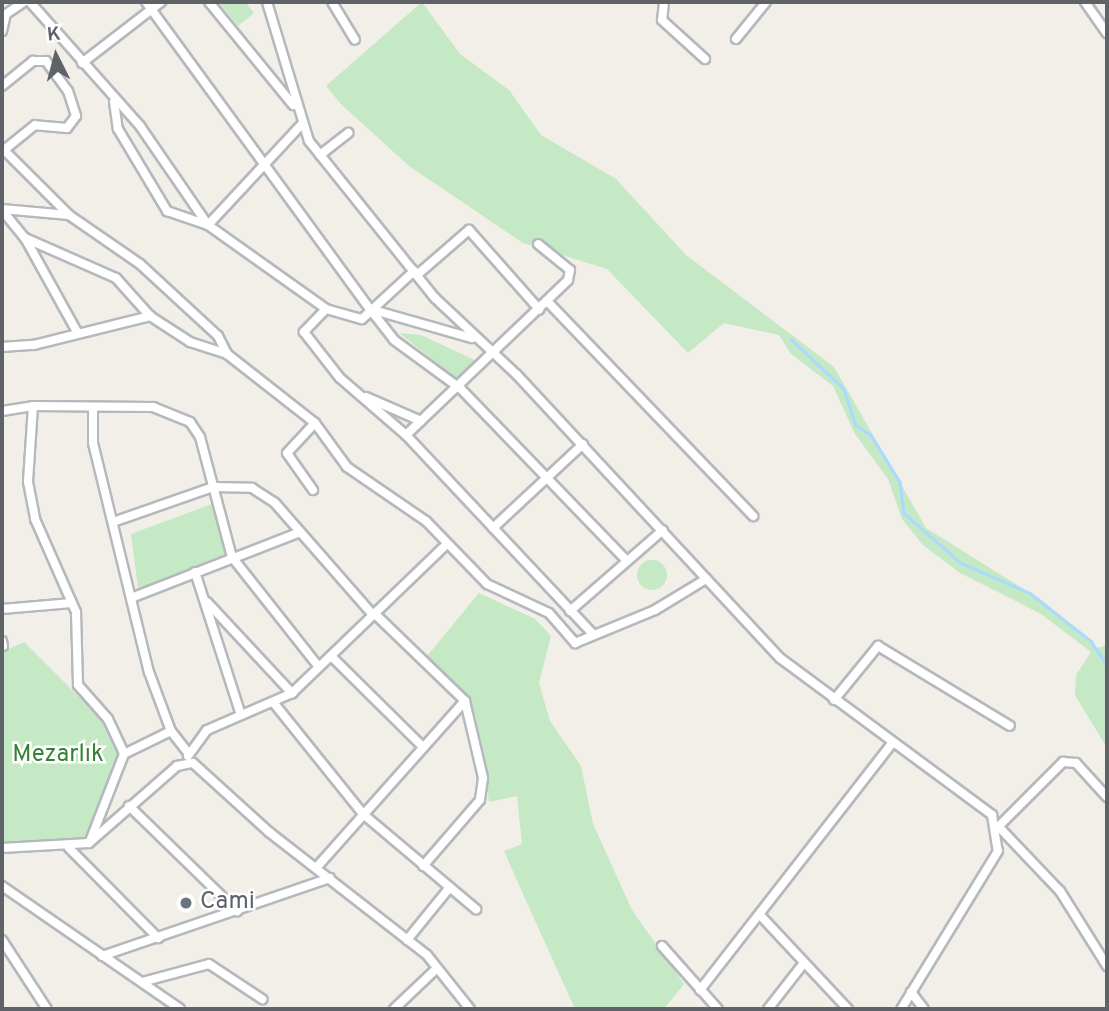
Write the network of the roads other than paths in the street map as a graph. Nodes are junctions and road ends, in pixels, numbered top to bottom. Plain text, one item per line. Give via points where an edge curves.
1 (24, 2) edge
2 (30, 2) edge
3 (161, 2) edge
4 (209, 2) edge
5 (267, 2) edge
6 (332, 2) edge
7 (664, 2) edge
8 (766, 2) edge
9 (1085, 2) edge
10 (148, 5) edge
11 (2, 31) edge
12 (1107, 33) edge
13 (736, 39) dead end
14 (355, 40) dead end
15 (705, 59) dead end
16 (82, 63) junction
17 (2, 86) edge
18 (114, 102) junction
19 (295, 107) junction
20 (302, 124) junction
21 (348, 133) dead end
22 (3, 149) edge
23 (320, 155) junction
24 (261, 164) junction
25 (2, 210) edge
26 (69, 215) junction
27 (208, 225) junction
28 (25, 238) junction
29 (538, 244) dead end
30 (415, 273) junction
31 (547, 301) junction
32 (326, 309) junction
33 (370, 309) junction
34 (539, 309) junction
35 (150, 316) junction
36 (77, 332) junction
37 (475, 339) junction
38 (2, 347) edge
39 (227, 354) junction
40 (494, 356) junction
41 (461, 389) junction
42 (358, 394) junction
43 (33, 405) junction
44 (93, 407) junction
45 (2, 411) edge
46 (421, 421) junction
47 (315, 422) junction
48 (406, 435) junction
49 (583, 444) junction
50 (548, 476) junction
51 (213, 488) junction
52 (313, 490) dead end
53 (753, 516) dead end
54 (113, 522) junction
55 (493, 528) junction
56 (663, 530) junction
57 (298, 533) junction
58 (447, 544) junction
59 (232, 557) junction
60 (627, 561) junction
61 (195, 572) junction
62 (706, 579) junction
63 (131, 598) junction
64 (205, 600) junction
65 (72, 603) junction
66 (2, 609) edge
67 (570, 611) junction
68 (374, 614) junction
69 (594, 635) junction
70 (331, 656) junction
71 (319, 667) junction
72 (292, 693) junction
73 (834, 700) junction
74 (465, 701) junction
75 (273, 702) junction
76 (241, 715) junction
77 (1010, 726) dead end
78 (171, 732) junction
79 (893, 743) junction
80 (423, 747) junction
81 (124, 754) junction
82 (188, 757) junction
83 (1107, 797) edge
84 (129, 806) junction
85 (363, 814) junction
86 (999, 826) junction
87 (89, 843) junction
88 (2, 848) edge
89 (69, 848) junction
90 (423, 866) junction
91 (316, 868) junction
92 (330, 878) junction
93 (2, 886) edge
94 (450, 887) junction
95 (476, 909) dead end
96 (237, 911) junction
97 (760, 915) junction
98 (158, 937) junction
99 (2, 940) edge
100 (407, 940) junction
101 (662, 946) dead end
102 (102, 956) junction
103 (804, 962) junction
104 (1107, 966) edge
105 (437, 968) junction
106 (142, 982) junction
107 (700, 990) junction
108 (911, 992) junction
109 (262, 999) dead end
110 (839, 1000) junction
111 (47, 1009) edge
112 (180, 1009) edge
113 (394, 1009) edge
114 (470, 1009) edge
115 (718, 1009) edge
116 (768, 1009) edge
117 (835, 1009) edge
118 (848, 1009) edge
119 (901, 1009) edge
120 (924, 1009) edge

1 - 11 street via 6,14
2 - 16 street
3 - 10 street
4 - 19 street
5 - 19 street
6 - 14 street
7 - 15 street via 662,20
8 - 13 street
9 - 12 street
10 - 16 street
10 - 24 street
16 - 18 street
17 - 22 street via 33,61 46,61 68,91 76,116 67,128 35,125
18 - 27 street via 140,126
18 - 27 street via 118,128 167,211
19 - 20 street
20 - 23 street
20 - 24 street
21 - 23 street
22 - 26 street
23 - 30 street
24 - 27 street
24 - 33 street
25 - 26 street
25 - 28 street
26 - 39 street via 140,264 218,336
27 - 32 street
28 - 35 street via 116,278
28 - 36 street
29 - 31 street via 570,272
30 - 33 street
30 - 34 street via 469,230
30 - 37 street
31 - 34 street
31 - 53 street
32 - 33 street via 362,319
32 - 42 street via 304,332
33 - 37 street
33 - 41 street via 394,340
34 - 40 street
35 - 36 street
35 - 39 street via 190,342
36 - 38 street
37 - 40 street
39 - 47 street
40 - 41 street
40 - 49 street
41 - 46 street
41 - 50 street
42 - 46 street
42 - 48 street
43 - 44 street
43 - 45 street
43 - 65 street via 28,482 35,519
44 - 51 street via 153,407 190,422 200,437
44 - 54 street via 93,443
46 - 48 street
47 - 52 street via 287,453
47 - 58 street via 347,467
48 - 55 street
49 - 50 street
49 - 56 street
50 - 55 street
50 - 60 street
51 - 54 street
51 - 57 street via 252,488 275,503
51 - 59 street
54 - 63 street
55 - 67 street
56 - 60 street
56 - 62 street
57 - 59 street
57 - 68 street
58 - 68 street
58 - 69 street via 487,584 549,613 575,643
59 - 61 street
59 - 71 street
60 - 67 street
61 - 63 street
61 - 64 street
62 - 69 street via 655,610
62 - 73 street via 780,658
63 - 78 street
64 - 72 street
64 - 76 street
65 - 66 street
65 - 81 street via 78,685 108,719
67 - 69 street
68 - 70 street
68 - 74 street
70 - 71 street
70 - 80 street
71 - 72 street
72 - 75 street
73 - 77 street via 878,646
73 - 79 street
74 - 80 street
74 - 90 street via 484,794
75 - 76 street
75 - 85 street
76 - 82 street via 206,730
78 - 81 street
78 - 82 street
79 - 86 street
79 - 97 street
80 - 85 street
81 - 87 street
82 - 84 street
82 - 91 street
83 - 86 street via 1076,763 1063,762
84 - 87 street
84 - 96 street
85 - 90 street
85 - 91 street
86 - 104 street via 1060,891
86 - 108 street via 998,851
87 - 89 street
88 - 89 street
89 - 98 street
90 - 94 street
91 - 92 street
92 - 96 street
92 - 100 street
93 - 102 street
94 - 95 street
94 - 100 street
96 - 98 street
97 - 103 street
97 - 107 street
98 - 102 street
99 - 111 street
100 - 105 street
101 - 107 street
102 - 106 street
103 - 110 street
103 - 116 street
105 - 113 street
105 - 114 street
106 - 109 street via 209,964
106 - 112 street
107 - 115 street
108 - 119 street
108 - 120 street
110 - 117 street
110 - 118 street

